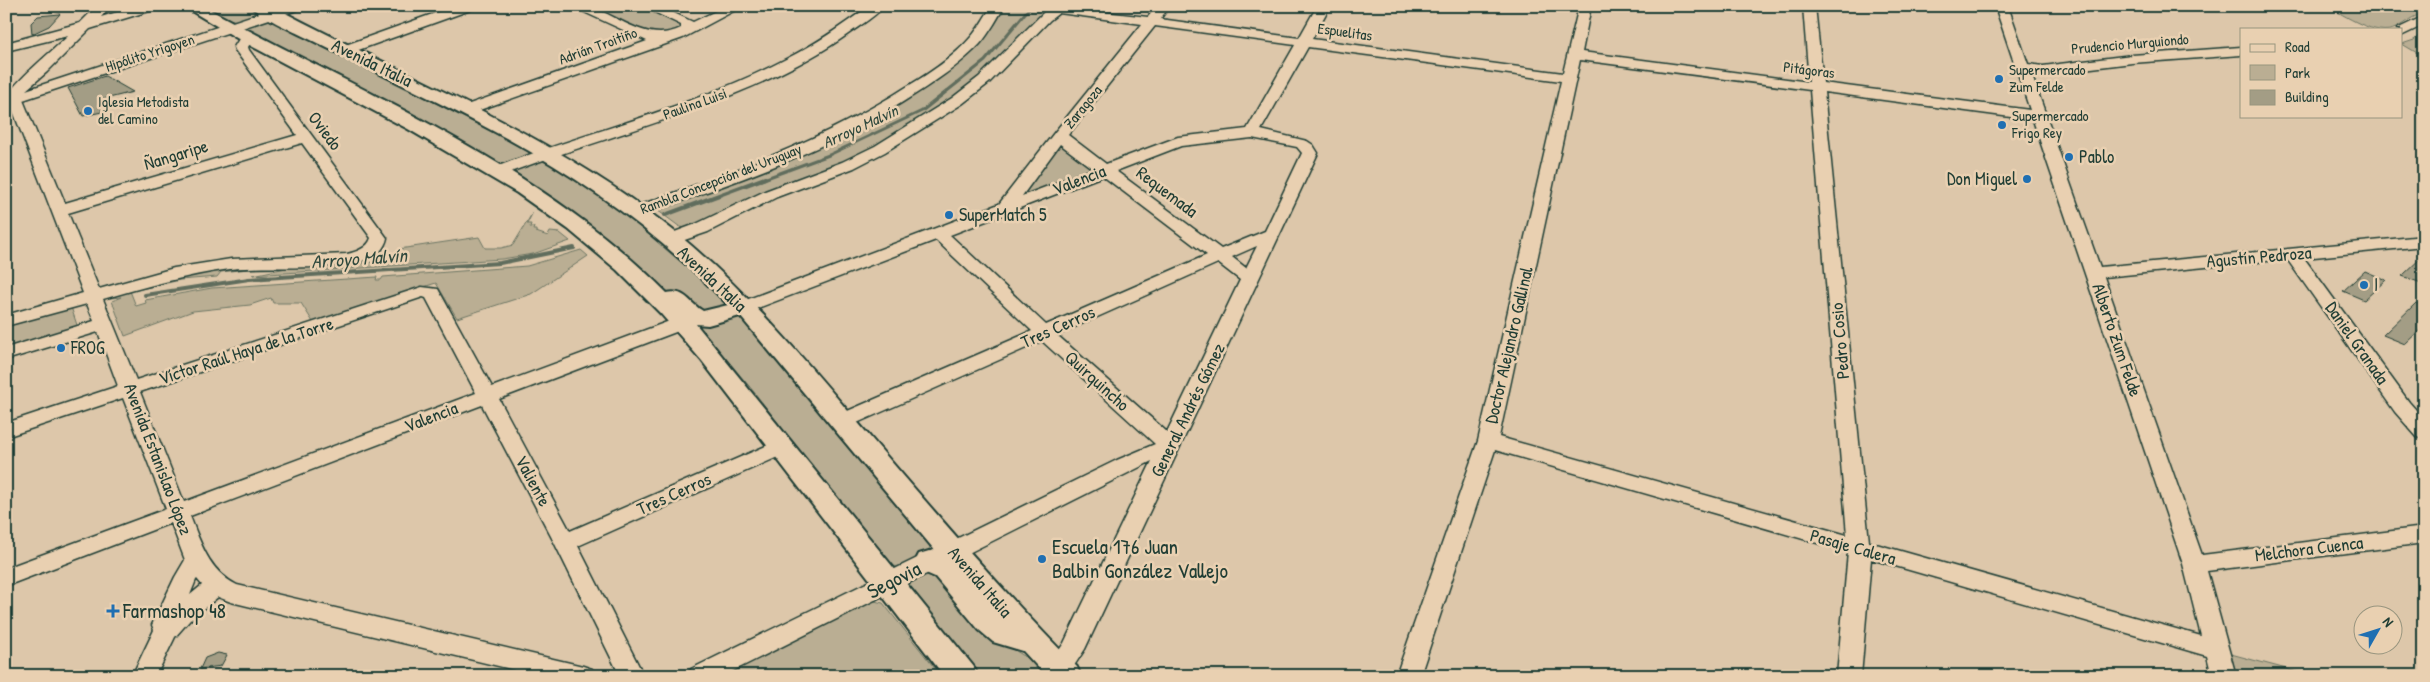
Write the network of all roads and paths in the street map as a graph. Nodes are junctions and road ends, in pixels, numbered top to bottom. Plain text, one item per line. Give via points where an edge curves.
1 (105, 6) edge
2 (151, 6) edge
3 (191, 6) edge
4 (295, 6) edge
5 (468, 6) edge
6 (577, 6) edge
7 (648, 6) edge
8 (737, 6) edge
9 (878, 6) edge
10 (999, 6) edge
11 (1164, 6) edge
12 (1324, 6) edge
13 (1585, 6) edge
14 (1809, 6) edge
15 (2001, 6) edge
16 (1056, 8) edge
17 (266, 10) edge
18 (2424, 20) edge
19 (1151, 22) junction
20 (85, 26) junction
21 (686, 31) junction
22 (2402, 31) edge
23 (238, 32) junction
24 (669, 38) junction
25 (1304, 43) junction
26 (6, 47) edge
27 (345, 50) junction
28 (2240, 51) edge
29 (1575, 56) junction
30 (2022, 68) junction
31 (42, 70) junction
32 (1570, 78) junction
33 (70, 79) junction
34 (1818, 87) junction
35 (10, 99) edge
36 (466, 110) junction
37 (2038, 116) junction
38 (1252, 133) junction
39 (1059, 136) junction
40 (304, 138) junction
41 (1308, 148) joint
42 (545, 152) junction
43 (1105, 170) junction
44 (499, 172) junction
45 (1004, 209) junction
46 (60, 210) junction
47 (634, 212) junction
48 (1273, 233) junction
49 (939, 234) junction
50 (670, 240) junction
51 (2424, 241) edge
52 (2292, 254) junction
53 (1219, 256) junction
54 (2094, 273) junction
55 (1250, 279) junction
56 (643, 282) junction
57 (428, 291) joint
58 (92, 296) junction
59 (744, 307) junction
60 (6, 321) edge
61 (682, 323) junction
62 (104, 324) junction
63 (1044, 333) junction
64 (6, 354) edge
65 (130, 389) junction
66 (487, 396) junction
67 (843, 422) junction
68 (6, 430) edge
69 (2424, 432) edge
70 (1488, 441) junction
71 (1170, 446) junction
72 (782, 447) junction
73 (179, 512) junction
74 (2424, 535) edge
75 (565, 542) junction
76 (1859, 548) junction
77 (941, 556) junction
78 (197, 561) junction
79 (2194, 564) junction
80 (6, 577) edge
81 (886, 584) junction
82 (216, 586) junction
83 (166, 631) junction
84 (2218, 650) junction
85 (1062, 672) edge
86 (144, 676) edge
87 (583, 676) edge
88 (632, 676) edge
89 (700, 676) edge
90 (963, 676) edge
91 (1408, 676) edge
92 (1849, 676) edge
93 (2224, 676) edge

1 - 20 street
2 - 20 street
3 - 23 main road, Avenida Italia
4 - 17 street, Hipólito Yrigoyen
5 - 27 street
6 - 24 street via 649,38
7 - 21 street via 687,23 689,28
8 - 21 street, Adrián Troitiño
9 - 42 street, Paulina Luisi via 821,46 745,85 661,117
10 - 47 street, Rambla Concepción del Uruguay via 990,23 962,52 937,74 894,102 801,149
11 - 19 street, Zaragoza
12 - 25 street
13 - 29 street, Doctor Alejandro Gallinal
14 - 34 street, Pedro Cosio
15 - 30 street, Alberto Zum Felde
16 - 19 street, Espuelitas
16 - 50 street, Rambla Concepción del Uruguay via 984,80 957,101 880,149
17 - 23 street, Hipólito Yrigoyen
17 - 27 main road, Avenida Italia
18 - 22 street
19 - 25 street, Espuelitas
19 - 39 street, Zaragoza
20 - 26 street
20 - 31 street
21 - 24 street, Adrián Troitiño
23 - 33 street, Hipólito Yrigoyen
23 - 40 street, Oviedo via 242,50
23 - 44 main road, Avenida Italia
24 - 36 street, Adrián Troitiño
25 - 32 street, Espuelitas
25 - 38 street
27 - 36 main road, Avenida Italia
28 - 30 street, Prudencio Murguiondo via 2043,70
29 - 32 street, Doctor Alejandro Gallinal
29 - 34 street, Pitágoras
30 - 37 street, Alberto Zum Felde
31 - 33 street via 45,78
31 - 35 street
32 - 70 street, Doctor Alejandro Gallinal
33 - 35 street, Hipólito Yrigoyen
34 - 37 street, Pitágoras
34 - 76 street, Pedro Cosio
35 - 46 street, Avenida Estanislao López
36 - 42 main road, Avenida Italia
37 - 54 street, Alberto Zum Felde
38 - 41 street, Valencia
38 - 43 street, Valencia via 1178,142
39 - 43 street, Requemada
39 - 45 street, Zaragoza
40 - 46 street, Ñangaripe
40 - 58 street, Oviedo via 379,238 375,248 347,259 208,267
41 - 48 street, General Andrés Gómez via 1310,153
42 - 44 street, Paulina Luisi
42 - 47 main road, Avenida Italia via 596,183
43 - 45 street, Valencia
43 - 53 street, Requemada
44 - 56 main road, Avenida Italia via 561,214
45 - 49 street, Valencia
46 - 58 street, Avenida Estanislao López
47 - 50 main road, Avenida Italia
48 - 53 street, Tres Cerros
48 - 55 street, General Andrés Gómez
49 - 59 street, Valencia
49 - 63 street, Quirquincho
50 - 59 main road, Avenida Italia
51 - 52 street, Agustín Pedroza
52 - 54 street, Agustín Pedroza
52 - 69 street, Daniel Granada via 2402,407
53 - 55 street, Requemada
53 - 63 street, Tres Cerros
54 - 79 street, Alberto Zum Felde
55 - 71 street, General Andrés Gómez
56 - 59 main road via 667,290 695,317 716,316
56 - 61 main road, Avenida Italia
57 - 65 street, Víctor Raúl Haya de la Torre
57 - 66 street, Valiente via 432,293
58 - 60 street
58 - 62 street, Avenida Estanislao López
59 - 67 main road, Avenida Italia
61 - 66 street, Valencia
61 - 72 main road, Avenida Italia
62 - 64 street
62 - 65 street, Avenida Estanislao López
63 - 67 street, Tres Cerros
63 - 71 street, Quirquincho
65 - 68 street, Víctor Raúl Haya de la Torre
65 - 73 street, Avenida Estanislao López
66 - 73 street, Valencia
66 - 75 street, Valiente
67 - 77 main road, Avenida Italia
70 - 76 street, Pasaje Calera
70 - 91 street, Doctor Alejandro Gallinal
71 - 77 street, Segovia via 1124,465
71 - 85 street, General Andrés Gómez
72 - 75 street, Tres Cerros
72 - 81 main road, Avenida Italia
73 - 78 street, Avenida Estanislao López
73 - 80 street
74 - 79 street, Melchora Cuenca
75 - 88 street, Valiente
76 - 84 street, Pasaje Calera
76 - 92 street, Pedro Cosio
77 - 81 street, Segovia
77 - 85 main road, Avenida Italia via 938,564 990,622 1004,634 1035,643
78 - 82 street, Avenida Estanislao López
78 - 83 street via 164,625
79 - 84 street, Alberto Zum Felde
81 - 89 street, Segovia
81 - 90 main road, Avenida Italia
82 - 83 street
82 - 87 street via 231,593
83 - 86 street
84 - 93 street, Alberto Zum Felde

